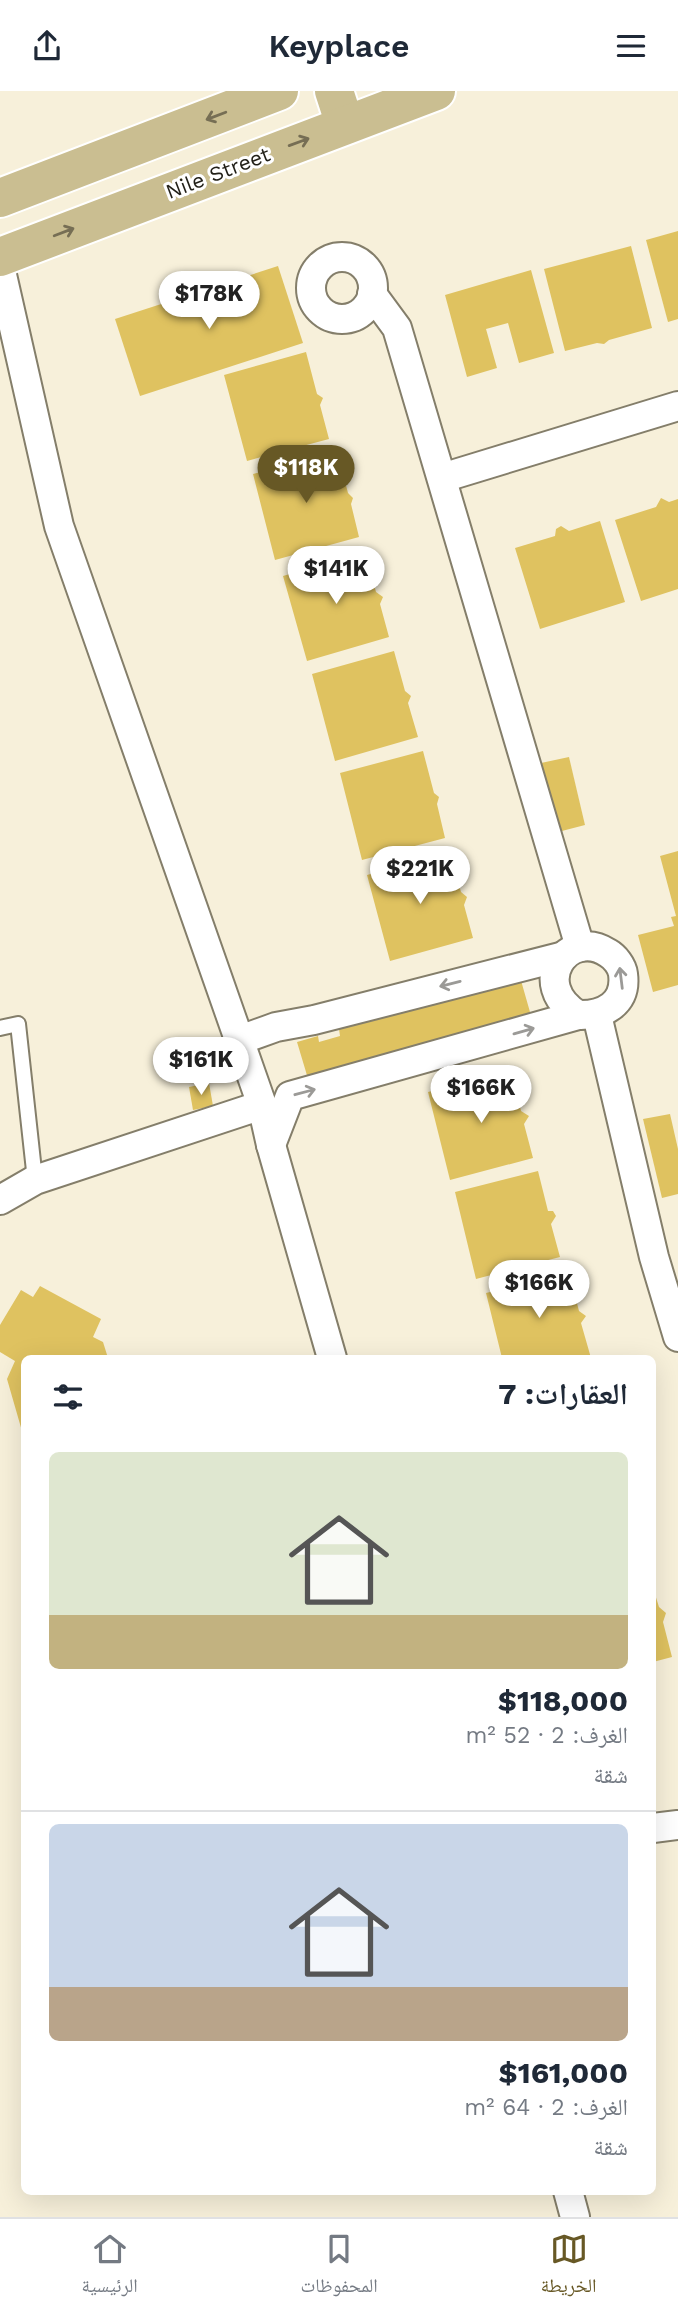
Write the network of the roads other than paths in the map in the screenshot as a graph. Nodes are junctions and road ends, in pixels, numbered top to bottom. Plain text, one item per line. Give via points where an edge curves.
1 (279, 91) edge
2 (436, 91) edge
3 (339, 108) edge
4 (0, 198) edge
5 (0, 257) edge
6 (0, 266) edge
7 (372, 295) dead end
8 (678, 406) edge
9 (442, 478) junction
10 (572, 951) junction
11 (588, 1015) junction
12 (0, 1028) edge
13 (240, 1040) junction
14 (262, 1105) junction
15 (271, 1145) junction
16 (35, 1180) junction
17 (0, 1201) edge
18 (678, 1337) edge
19 (331, 1355) edge
20 (678, 1825) edge
21 (656, 1828) edge
22 (569, 2195) edge
23 (575, 2217) edge

1 -> 4 main road
2 - 3 main road, Nile Street
5 -> 3 main road, Nile Street
6 - 13 street via 59,526
7 - 9 street via 397,328
8 - 9 street
9 - 10 street
10 - 11 street via 555,971 554,990 563,1006
11 -> 10 street via 613,1006 622,991 623,972 614,957 598,947
10 -> 13 street
15 -> 11 street via 290,1096
11 - 18 street
12 - 16 lane via 18,1024
13 - 14 street
14 - 15 street
14 - 16 street
15 - 19 street
16 - 17 street
20 - 21 street
22 - 23 street

